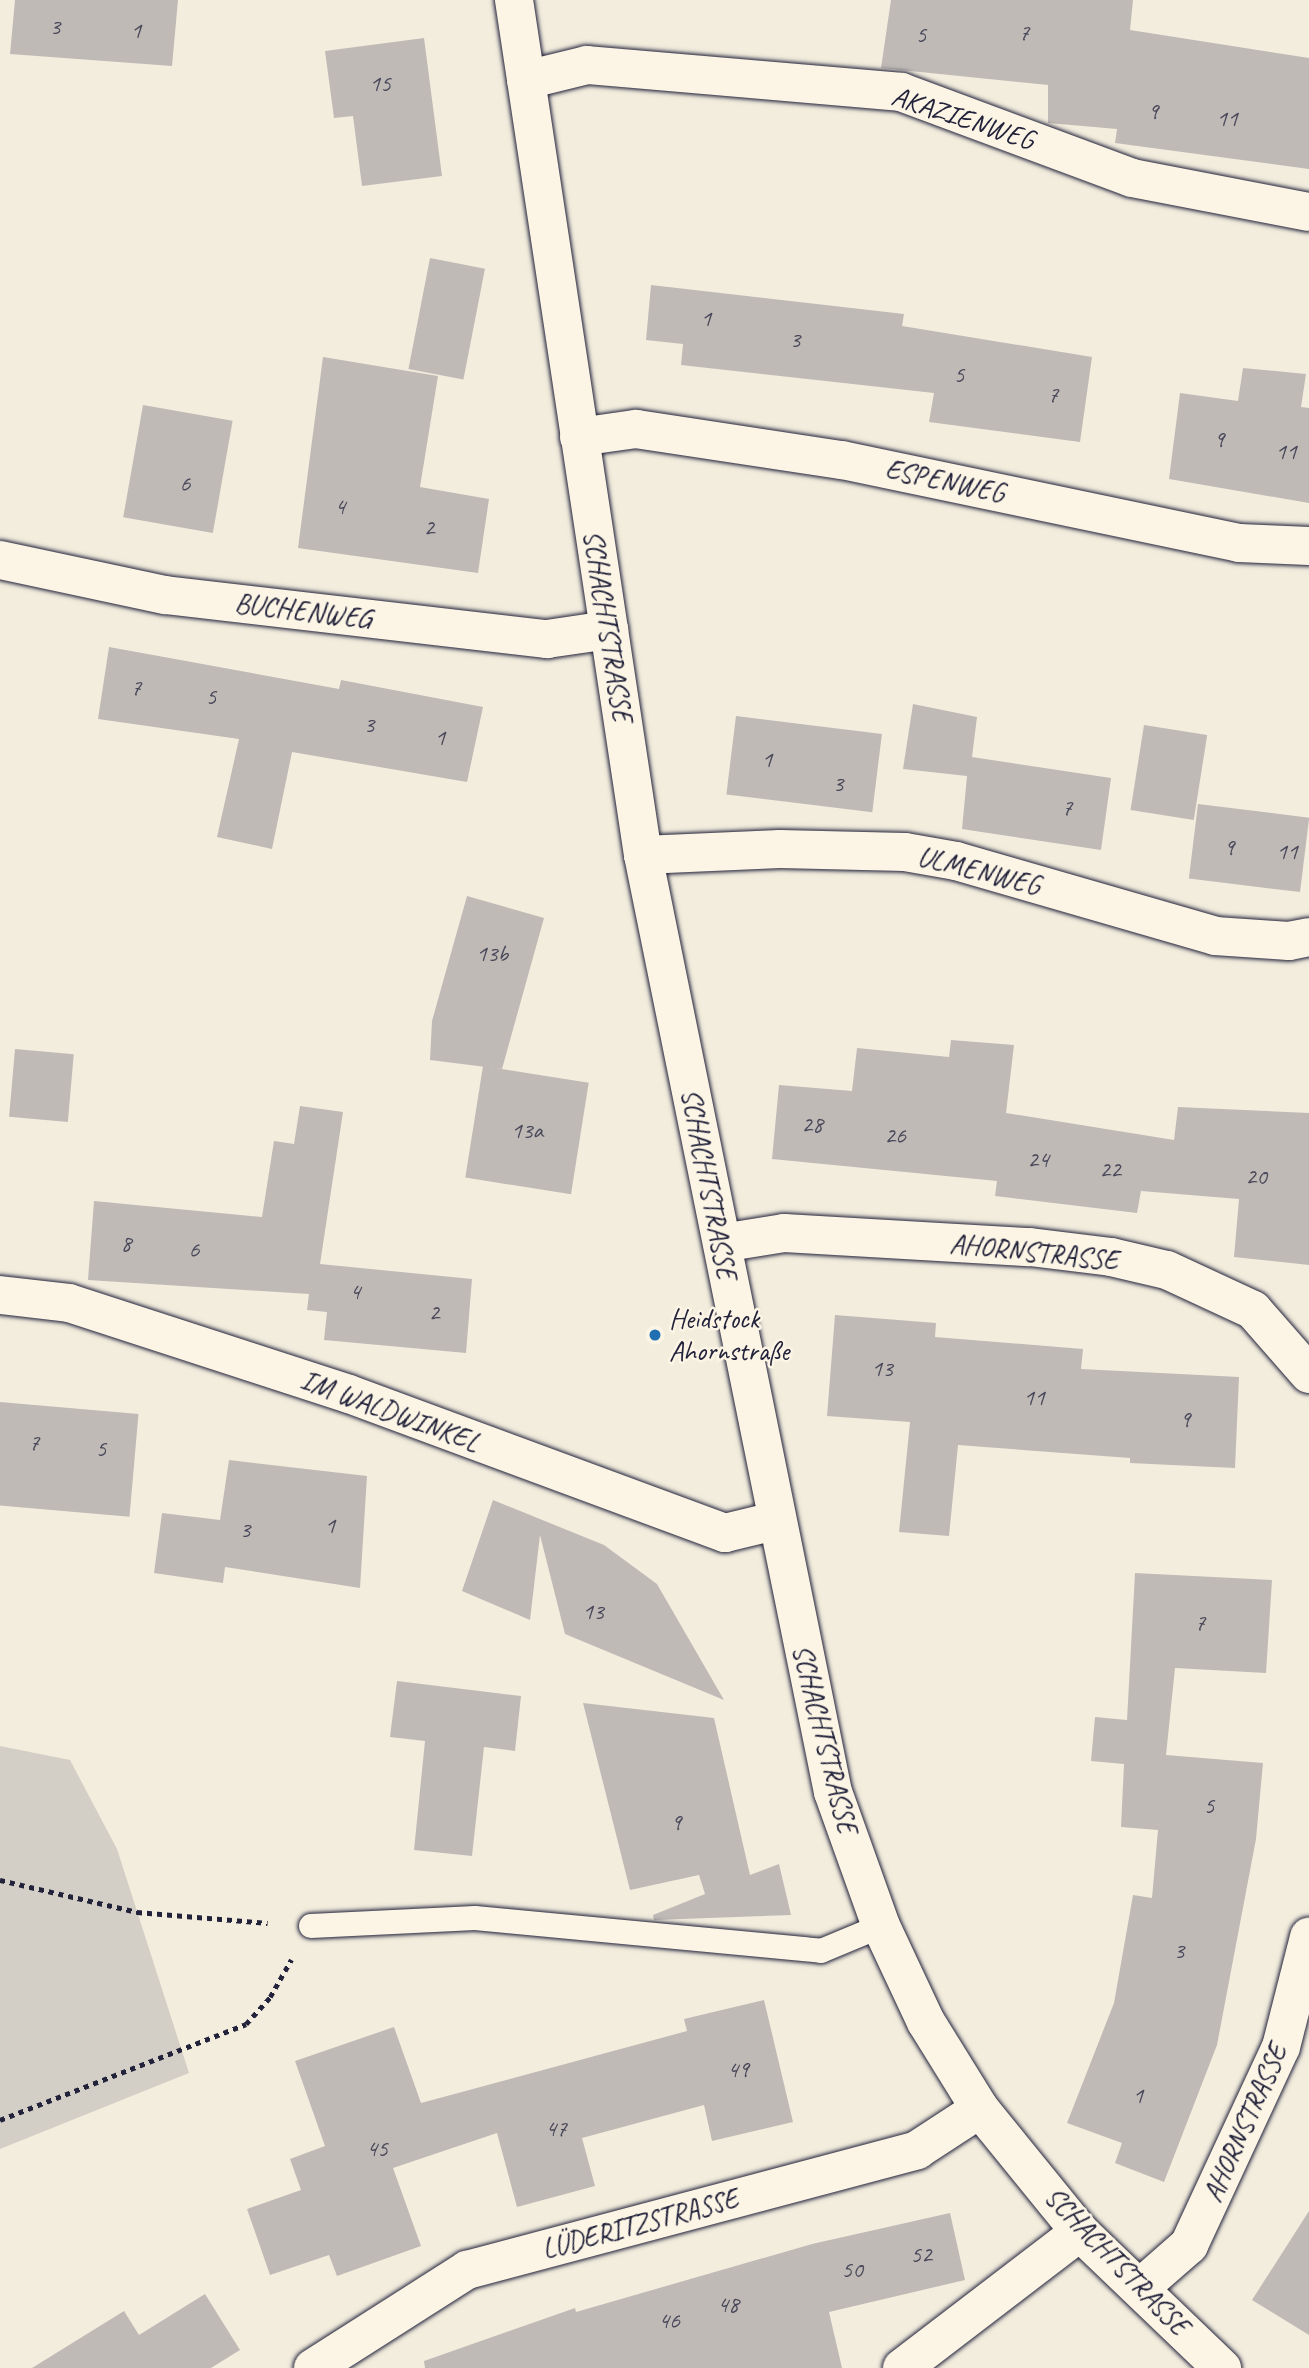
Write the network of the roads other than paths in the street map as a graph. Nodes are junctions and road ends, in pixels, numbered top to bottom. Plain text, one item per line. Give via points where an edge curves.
1 (514, 0) edge
2 (526, 80) junction
3 (1309, 212) edge
4 (579, 437) junction
5 (1309, 546) edge
6 (0, 560) edge
7 (609, 630) junction
8 (643, 855) junction
9 (1309, 937) edge
10 (722, 1243) junction
11 (0, 1294) edge
12 (1309, 1374) edge
13 (775, 1521) junction
14 (311, 1926) road end
15 (881, 1926) junction
16 (1309, 1937) edge
17 (980, 2109) junction
18 (1080, 2232) junction
19 (1142, 2287) junction
20 (313, 2368) edge
21 (902, 2368) edge
22 (1222, 2368) edge

1 - 2 street, SCHACHTSTRASSE
2 - 3 street, AKAZIENWEG via 587,65 901,92 1132,177
2 - 4 street, SCHACHTSTRASSE
4 - 5 street, ESPENWEG via 636,429 842,460 1238,543
4 - 7 street, SCHACHTSTRASSE
6 - 7 street, BUCHENWEG via 165,595 533,638
7 - 8 street, SCHACHTSTRASSE
8 - 9 street, ULMENWEG via 780,849 905,852 956,861 1215,936 1289,941
8 - 10 street, SCHACHTSTRASSE
10 - 12 street, AHORNSTRASSE via 784,1233 1111,1256 1167,1270 1253,1310
10 - 13 street, SCHACHTSTRASSE
11 - 13 street, IM WALDWINKEL via 69,1303 349,1394 725,1534
13 - 15 street, SCHACHTSTRASSE via 833,1792
14 - 15 lane via 475,1918 821,1951
15 - 17 street, SCHACHTSTRASSE via 926,2022
16 - 19 street, AHORNSTRASSE via 1281,2047 1189,2245
17 - 18 street, SCHACHTSTRASSE
17 - 20 street, LÜDERITZSTRASSE via 917,2150 467,2270
18 - 19 street, SCHACHTSTRASSE
18 - 21 street
19 - 22 street, SCHACHTSTRASSE

